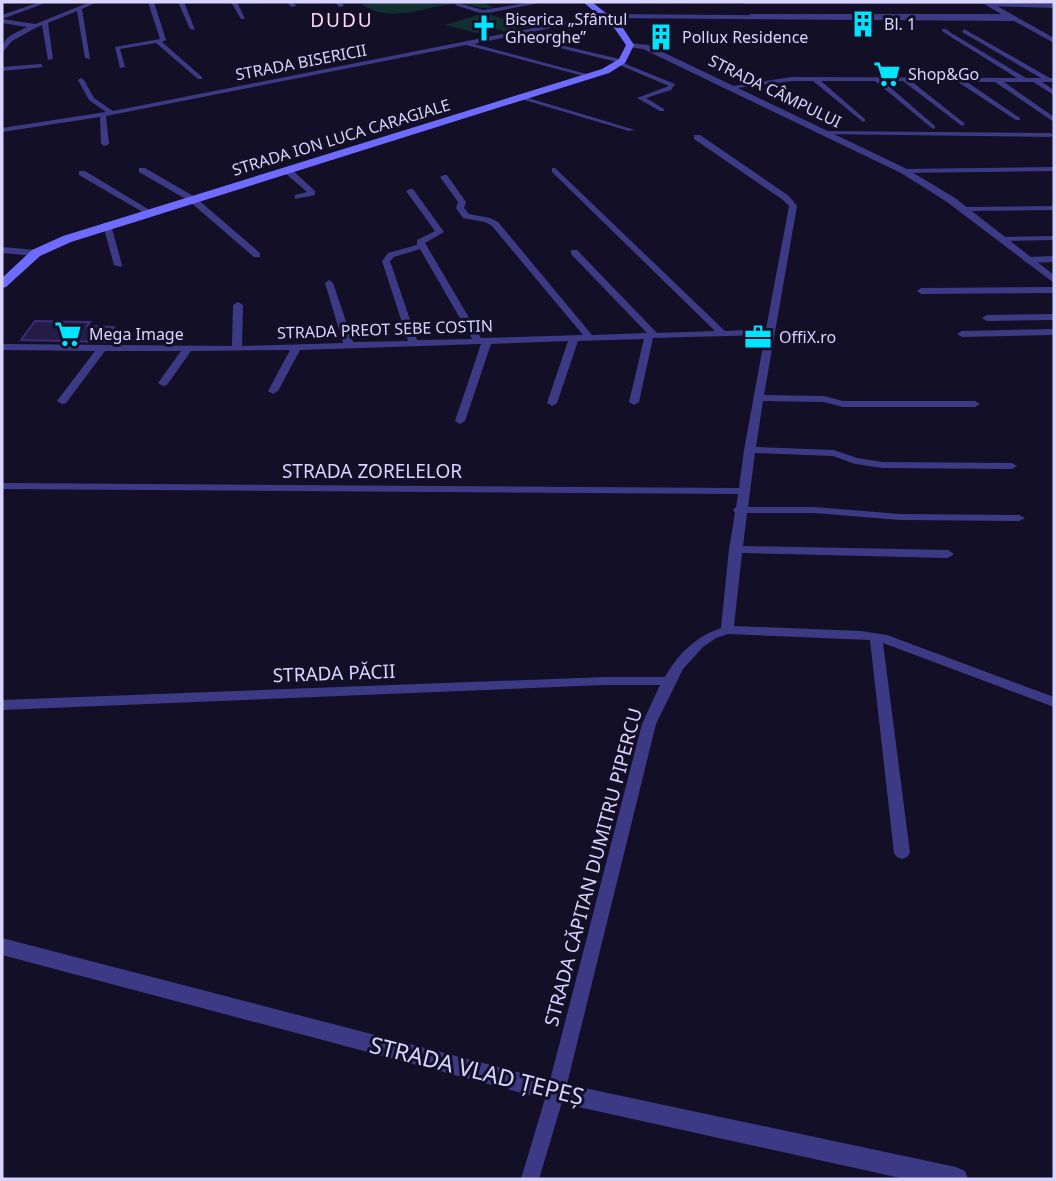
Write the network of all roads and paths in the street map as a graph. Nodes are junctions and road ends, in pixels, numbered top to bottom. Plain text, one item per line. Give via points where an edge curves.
1 (45, 2) edge
2 (94, 2) edge
3 (151, 2) edge
4 (181, 2) edge
5 (234, 2) edge
6 (541, 2) edge
7 (587, 2) edge
8 (744, 2) edge
9 (987, 3) edge
10 (458, 5) dead end
11 (1054, 6) edge
12 (79, 7) junction
13 (607, 16) junction
14 (243, 18) dead end
15 (2, 19) edge
16 (1015, 19) junction
17 (830, 20) dead end
18 (45, 22) junction
19 (35, 26) junction
20 (193, 29) dead end
21 (944, 30) dead end
22 (964, 31) dead end
23 (508, 35) junction
24 (953, 36) joint
25 (1054, 41) edge
26 (158, 42) junction
27 (464, 43) junction
28 (629, 45) junction
29 (2, 51) edge
30 (88, 58) dead end
31 (50, 59) dead end
32 (621, 62) junction
33 (41, 66) dead end
34 (122, 67) dead end
35 (2, 69) edge
36 (591, 76) junction
37 (200, 78) dead end
38 (815, 79) junction
39 (876, 79) junction
40 (904, 79) junction
41 (960, 79) junction
42 (81, 80) dead end
43 (996, 80) junction
44 (1025, 80) junction
45 (1035, 80) junction
46 (1052, 80) edge
47 (730, 87) junction
48 (1054, 93) edge
49 (523, 98) junction
50 (662, 110) dead end
51 (113, 114) junction
52 (103, 116) junction
53 (1018, 119) dead end
54 (863, 120) dead end
55 (1054, 120) edge
56 (962, 124) dead end
57 (933, 127) dead end
58 (2, 130) edge
59 (631, 130) dead end
60 (825, 133) junction
61 (1050, 135) dead end
62 (697, 137) dead end
63 (105, 144) dead end
64 (1054, 169) edge
65 (142, 170) dead end
66 (287, 170) junction
67 (555, 170) dead end
68 (904, 171) junction
69 (82, 173) dead end
70 (444, 177) dead end
71 (410, 191) dead end
72 (298, 197) dead end
73 (192, 199) junction
74 (1054, 208) edge
75 (963, 209) junction
76 (149, 212) junction
77 (107, 225) junction
78 (1054, 238) edge
79 (1000, 239) junction
80 (422, 246) junction
81 (2, 250) edge
82 (574, 252) dead end
83 (36, 253) junction
84 (257, 255) dead end
85 (1027, 260) junction
86 (1054, 260) edge
87 (118, 265) dead end
88 (1052, 276) edge
89 (329, 283) dead end
90 (2, 284) edge
91 (1054, 290) edge
92 (921, 292) dead end
93 (238, 305) dead end
94 (1054, 317) edge
95 (987, 318) dead end
96 (768, 332) junction
97 (1054, 332) edge
98 (722, 333) junction
99 (962, 334) dead end
100 (652, 336) junction
101 (574, 338) junction
102 (590, 338) junction
103 (483, 341) junction
104 (414, 344) junction
105 (349, 346) junction
106 (2, 347) edge
107 (102, 348) junction
108 (296, 348) junction
109 (188, 349) junction
110 (237, 349) junction
111 (163, 383) dead end
112 (273, 391) dead end
113 (758, 398) junction
114 (62, 401) dead end
115 (634, 401) dead end
116 (552, 403) dead end
117 (975, 404) dead end
118 (460, 421) dead end
119 (749, 450) junction
120 (1012, 466) dead end
121 (2, 486) edge
122 (742, 491) junction
123 (739, 510) junction
124 (1019, 518) dead end
125 (735, 550) junction
126 (948, 554) dead end
127 (727, 630) junction
128 (876, 637) junction
129 (668, 681) junction
130 (1054, 702) edge
131 (2, 705) edge
132 (902, 853) dead end
133 (2, 946) edge
134 (556, 1092) junction
135 (530, 1179) edge
136 (956, 1179) edge

1 - 15 street
2 - 12 street
3 - 26 street via 164,39
4 - 20 street
5 - 14 street
6 - 10 street via 483,12
7 - 13 main road
8 - 9 street
9 - 11 street
9 - 16 street
12 - 18 street
12 - 30 street
13 - 16 street
13 - 23 street, STRADA BISERICII
13 - 28 main road
15 - 19 street
16 - 17 street
16 - 25 street
18 - 19 street
18 - 31 street
19 - 29 street via 13,36
21 - 24 street
22 - 46 street
23 - 27 street, STRADA BISERICII
23 - 32 street
24 - 44 street
26 - 34 street via 117,48
26 - 37 street
27 - 36 street
27 - 51 street, STRADA BISERICII
28 - 32 main road
28 - 47 street, STRADA CÂMPULUI via 645,47
32 - 36 main road, STRADA ION LUCA CARAGIALE
32 - 50 street via 673,85 640,98
33 - 35 street
36 - 49 main road, STRADA ION LUCA CARAGIALE
38 - 39 street
38 - 47 street
38 - 54 street
39 - 40 street
39 - 57 street
40 - 41 street
40 - 56 street
41 - 43 street
41 - 53 street
42 - 51 street via 92,99
43 - 44 street
43 - 55 street
44 - 45 street
45 - 46 street
45 - 48 street
47 - 60 street, STRADA CÂMPULUI
49 - 59 street
49 - 66 main road, STRADA ION LUCA CARAGIALE
51 - 52 street, STRADA BISERICII
52 - 58 street, STRADA BISERICII
52 - 63 street
60 - 61 street
60 - 68 street, STRADA CÂMPULUI
62 - 96 street via 792,202
64 - 68 street, STRADA CÂMPULUI
65 - 73 street
66 - 72 street via 312,193
66 - 73 main road, STRADA ION LUCA CARAGIALE
67 - 98 street
68 - 75 street, STRADA CÂMPULUI
69 - 76 street
70 - 102 street via 466,216 495,224
71 - 80 street via 440,232 419,241
73 - 76 main road, STRADA ION LUCA CARAGIALE
73 - 84 street
74 - 75 street
75 - 79 street, STRADA CÂMPULUI
76 - 77 main road, STRADA ION LUCA CARAGIALE
77 - 83 main road, STRADA ION LUCA CARAGIALE
77 - 87 street
78 - 79 street
79 - 85 street, STRADA CÂMPULUI
80 - 103 street
80 - 104 street via 391,255 386,261
81 - 83 street
82 - 100 street
83 - 90 main road, STRADA ION LUCA CARAGIALE
85 - 86 street
85 - 88 street, STRADA CÂMPULUI
89 - 105 street
91 - 92 street
93 - 110 street
94 - 95 street
96 - 98 street, STRADA PREOT SEBE COSTIN
96 - 113 street
97 - 99 street
98 - 100 street, STRADA PREOT SEBE COSTIN
100 - 102 street, STRADA PREOT SEBE COSTIN
100 - 115 street
101 - 102 street, STRADA PREOT SEBE COSTIN
101 - 103 street, STRADA PREOT SEBE COSTIN
101 - 116 street
103 - 104 street, STRADA PREOT SEBE COSTIN
103 - 118 street
104 - 105 street, STRADA PREOT SEBE COSTIN
105 - 108 street, STRADA PREOT SEBE COSTIN
106 - 107 street, STRADA PREOT SEBE COSTIN
107 - 109 street, STRADA PREOT SEBE COSTIN
107 - 114 street
108 - 110 street, STRADA PREOT SEBE COSTIN
108 - 112 street
109 - 110 street, STRADA PREOT SEBE COSTIN
109 - 111 street
113 - 117 street via 824,399 843,404
113 - 119 street
119 - 120 street via 834,453 883,465
119 - 122 street
121 - 122 street, STRADA ZORELELOR
122 - 123 street
123 - 124 street
123 - 125 street
125 - 126 street
125 - 127 street
127 - 128 street
127 - 129 street, STRADA CĂPITAN DUMITRU PIPERCU via 700,640
128 - 130 street
128 - 132 street
129 - 131 street, STRADA PĂCII
129 - 134 street, STRADA CĂPITAN DUMITRU PIPERCU via 642,747
133 - 134 street, STRADA VLAD ȚEPEȘ
134 - 135 street, STRADA CĂPITAN DUMITRU PIPERCU
134 - 136 street, STRADA VLAD ȚEPEȘ

